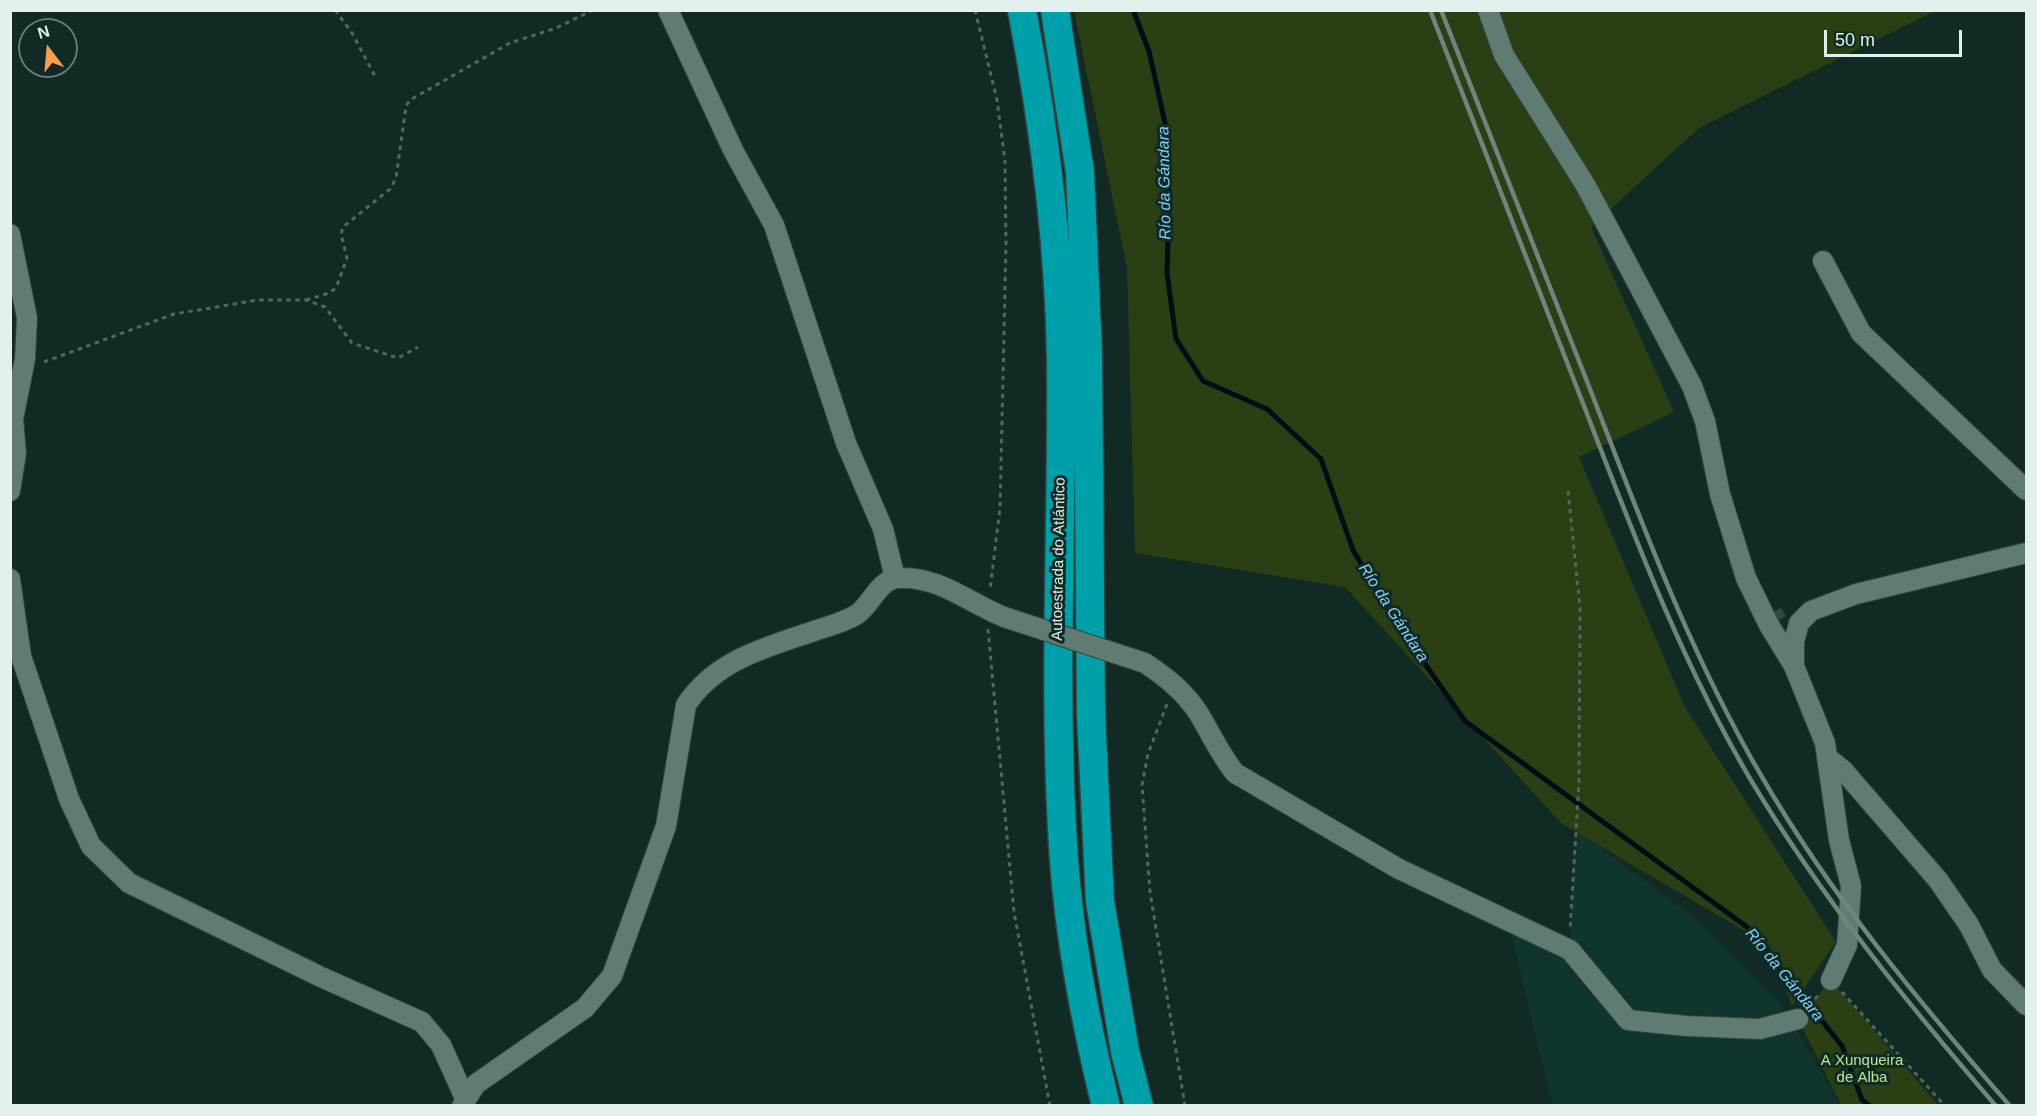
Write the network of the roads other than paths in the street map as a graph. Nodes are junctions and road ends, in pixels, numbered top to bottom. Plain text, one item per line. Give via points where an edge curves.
1 (668, 10) edge
2 (1022, 10) edge
3 (1055, 10) edge
4 (1488, 10) edge
5 (10, 234) edge
6 (1823, 261) dead end
7 (2026, 490) edge
8 (10, 491) edge
9 (2026, 553) edge
10 (895, 578) junction
11 (10, 579) edge
12 (1794, 666) junction
13 (1828, 758) junction
14 (1831, 980) road end
15 (2026, 1005) edge
16 (1798, 1019) road end
17 (463, 1102) edge
18 (1106, 1106) edge
19 (1139, 1106) edge

1 - 10 street via 733,150 774,225 846,443 883,529
2 - 18 highway, Autoestrada do Atlántico via 1043,121 1054,224 1061,355 1058,674 1064,863 1083,997
3 - 19 highway, Autoestrada do Atlántico via 1080,183 1088,354 1091,714 1100,901 1125,1052
4 - 12 street via 1504,55 1586,186 1692,386 1746,578
5 - 8 street via 27,318 25,359 13,419 16,453
6 - 7 street via 1861,333
9 - 12 street via 1856,594 1811,611 1799,623
10 - 16 street, bridge via 933,581 995,614 1145,663 1174,683 1198,713 1219,754 1235,773 1400,869 1570,951 1628,1020 1760,1029
10 - 17 street via 880,588 857,615 755,651 720,669 697,689 686,705 666,826 612,976 585,1008 476,1084
11 - 17 street via 21,656 69,799 91,846 129,883 422,1022 441,1045
12 - 13 street
13 - 14 street via 1839,840 1851,886 1847,945
13 - 15 street via 1843,770 1938,880 1969,925 1992,970

